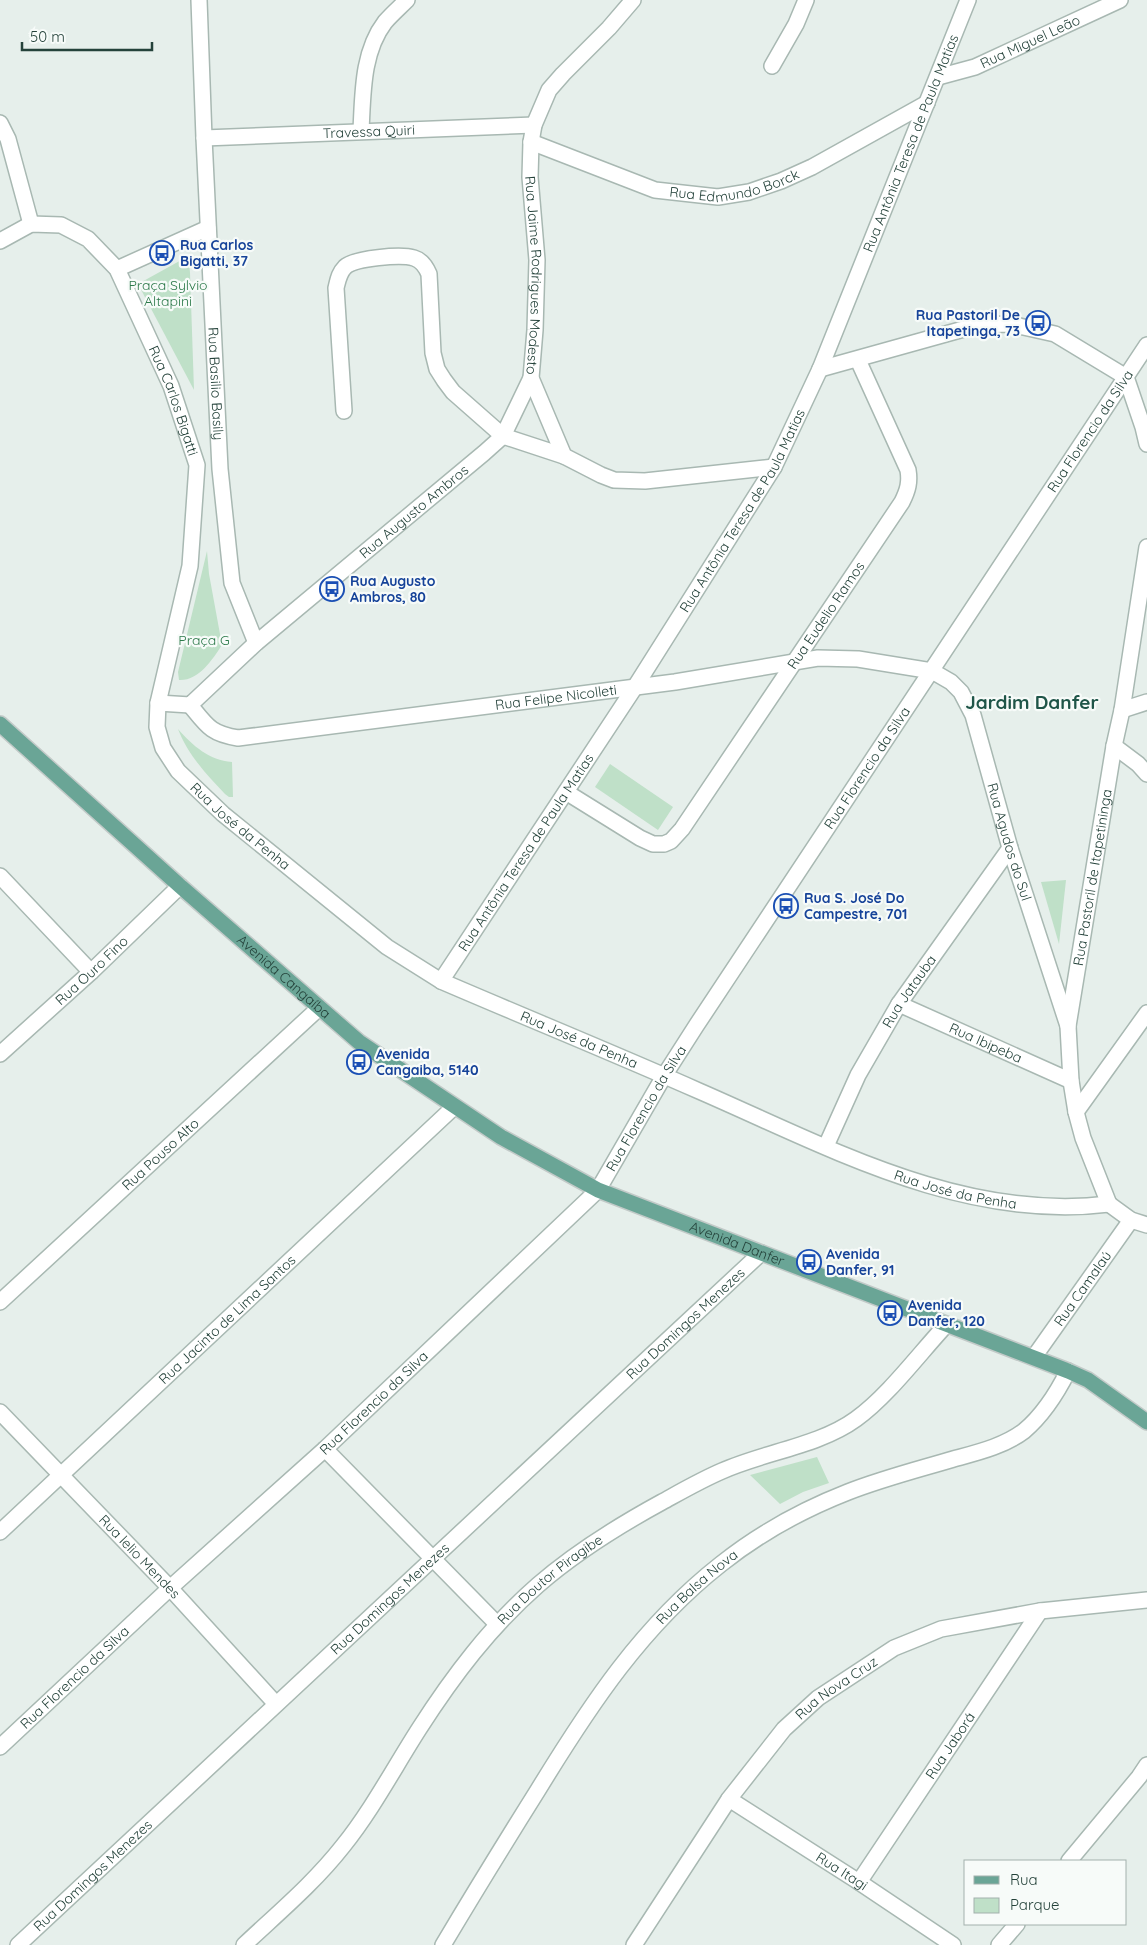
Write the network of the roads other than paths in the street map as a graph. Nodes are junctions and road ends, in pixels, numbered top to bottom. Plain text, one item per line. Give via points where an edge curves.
1 (199, 0) edge
2 (407, 0) edge
3 (633, 0) edge
4 (806, 0) edge
5 (968, 0) edge
6 (1120, 0) edge
7 (772, 66) dead end
8 (938, 77) junction
9 (927, 103) junction
10 (0, 122) edge
11 (534, 125) junction
12 (362, 130) junction
13 (204, 138) junction
14 (531, 142) junction
15 (31, 224) junction
16 (208, 228) junction
17 (0, 241) edge
18 (117, 269) junction
19 (1147, 345) edge
20 (858, 360) junction
21 (1136, 368) edge
22 (820, 369) junction
23 (531, 378) junction
24 (344, 411) dead end
25 (503, 436) junction
26 (1147, 444) edge
27 (564, 456) junction
28 (197, 465) junction
29 (774, 467) junction
30 (220, 468) junction
31 (1147, 546) edge
32 (256, 643) junction
33 (795, 661) junction
34 (932, 671) junction
35 (635, 687) junction
36 (1147, 702) edge
37 (158, 703) junction
38 (190, 705) junction
39 (1122, 710) junction
40 (0, 724) edge
41 (1114, 746) junction
42 (1147, 774) edge
43 (566, 792) junction
44 (1010, 848) junction
45 (0, 876) edge
46 (180, 886) junction
47 (91, 972) junction
48 (441, 981) junction
49 (899, 1004) junction
50 (320, 1008) junction
51 (1147, 1013) edge
52 (1068, 1026) junction
53 (0, 1054) edge
54 (664, 1076) junction
55 (1071, 1081) junction
56 (454, 1107) junction
57 (1076, 1112) junction
58 (826, 1146) junction
59 (598, 1190) junction
60 (1109, 1204) junction
61 (1131, 1220) junction
62 (1147, 1224) edge
63 (761, 1254) junction
64 (0, 1302) edge
65 (946, 1325) junction
66 (1034, 1357) junction
67 (1068, 1371) junction
68 (0, 1412) edge
69 (1147, 1422) edge
70 (325, 1449) junction
71 (61, 1474) junction
72 (0, 1532) edge
73 (432, 1559) junction
74 (170, 1588) junction
75 (1147, 1600) edge
76 (1040, 1611) junction
77 (496, 1624) junction
78 (276, 1704) junction
79 (0, 1747) edge
80 (1147, 1765) edge
81 (728, 1799) junction
82 (1069, 1860) edge
83 (859, 1882) junction
84 (1017, 1925) edge
85 (18, 1945) edge
86 (244, 1945) edge
87 (443, 1945) edge
88 (634, 1945) edge
89 (952, 1945) edge
90 (1000, 1945) edge

1 - 13 street, Rua Basilio Basily
2 - 12 street via 385,22 372,45 364,76
3 - 11 street, Rua Jaime Rodrigues Modesto via 549,90
4 - 7 street
5 - 8 street, Rua Antônia Teresa de Paula Matias
6 - 8 street, Rua Miguel Leão via 975,67
8 - 9 street, Rua Antônia Teresa de Paula Matias
9 - 14 street, Rua Edmundo Borck via 781,181 750,192 718,197 656,190
9 - 22 street, Rua Antônia Teresa de Paula Matias
10 - 15 street via 8,139
11 - 12 street, Travessa Quiri
11 - 14 street, Rua Jaime Rodrigues Modesto
12 - 13 street, Travessa Quiri
13 - 16 street, Rua Basilio Basily
14 - 23 street, Rua Jaime Rodrigues Modesto via 530,177 537,260 536,330
15 - 17 street
15 - 18 street, Rua Carlos Bigatti via 61,225 88,240
16 - 18 street
16 - 30 street, Rua Basilio Basily
18 - 28 street, Rua Carlos Bigatti via 171,386
19 - 21 street, Rua Florencio da Silva
20 - 21 street via 978,325 1010,324 1055,334
20 - 22 street
20 - 33 street, Rua Eudelio Ramos via 908,470 910,482 902,502
21 - 26 street
21 - 34 street, Rua Florencio da Silva
22 - 29 street, Rua Antônia Teresa de Paula Matias
23 - 25 street, Rua Augusto Ambros
23 - 27 street, Rua Jaime Rodrigues Modesto
24 - 25 street via 338,277 344,268 362,259 415,258 429,274 433,353 438,368 454,392
25 - 27 street
25 - 32 street, Rua Augusto Ambros
27 - 29 street via 614,480 645,481
28 - 30 street
28 - 37 street, Rua Carlos Bigatti via 190,566
29 - 35 street, Rua Antônia Teresa de Paula Matias
30 - 32 street, Rua Basilio Basily via 232,583
31 - 39 street, Rua Pastoril de Itapetininga
32 - 38 street, Rua Augusto Ambros
33 - 34 street, Rua Felipe Nicolleti via 858,658
33 - 35 street, Rua Felipe Nicolleti
33 - 43 street, Rua Eudelio Ramos via 682,829 670,841 653,844
34 - 44 street, Rua Agudos do Sul via 961,692 972,715
34 - 54 street, Rua Florencio da Silva
35 - 38 street, Rua Felipe Nicolleti via 238,738 221,736 208,727
35 - 43 street, Rua Antônia Teresa de Paula Matias
36 - 39 street
37 - 38 street
37 - 48 street, Rua José da Penha via 157,727 164,748 178,771 223,814 387,947
39 - 41 street, Rua Pastoril de Itapetininga
40 - 46 main road, Avenida Cangaíba
41 - 42 street
41 - 52 street, Rua Pastoril de Itapetininga
43 - 48 street, Rua Antônia Teresa de Paula Matias
44 - 49 street, Rua Jatauba
44 - 52 street, Rua Agudos do Sul
45 - 47 street
46 - 47 street, Rua Ouro Fino
46 - 50 main road, Avenida Cangaíba
47 - 53 street, Rua Ouro Fino
48 - 54 street, Rua José da Penha
49 - 55 street, Rua Ibipeba
49 - 58 street, Rua Jatauba via 858,1075
50 - 56 main road, Avenida Cangaíba via 359,1042
50 - 64 street, Rua Pouso Alto
51 - 57 street
52 - 55 street, Rua Pastoril de Itapetininga
54 - 58 street, Rua José da Penha
54 - 59 street, Rua Florencio da Silva
55 - 57 street, Rua Pastoril de Itapetininga
56 - 59 main road, Avenida Cangaíba via 501,1137
56 - 71 street, Rua Jacinto de Lima Santos
57 - 60 street, Rua Pastoril de Itapetininga
58 - 60 street, Rua José da Penha via 920,1184 976,1199 1052,1207
59 - 63 main road, Avenida Danfer
59 - 70 street, Rua Florencio da Silva
60 - 61 street
61 - 62 street
61 - 66 street, Rua Camalaú
63 - 65 main road, Avenida Danfer
63 - 73 street, Rua Domingos Menezes
65 - 66 main road, Avenida Danfer
65 - 77 street, Rua Doutor Piragibe via 877,1402 856,1419 836,1431 723,1470 639,1515 586,1548
66 - 67 main road, Avenida Danfer
67 - 69 main road, Avenida Danfer via 1088,1380
67 - 87 street, Rua Balsa Nova via 1058,1392 1037,1419 1005,1442 850,1491 799,1514 763,1533 684,1594 602,1689
68 - 71 street, Rua lelio Mendes
70 - 73 street
70 - 74 street, Rua Florencio da Silva
71 - 72 street, Rua Jacinto de Lima Santos
71 - 74 street, Rua lelio Mendes
73 - 77 street
73 - 78 street, Rua Domingos Menezes
74 - 78 street, Rua lelio Mendes
74 - 79 street, Rua Florencio da Silva
75 - 76 street, Rua Nova Cruz
76 - 81 street, Rua Nova Cruz via 941,1629 894,1648 812,1704 784,1729
76 - 83 street, Rua Jaborá
77 - 86 street, Rua Doutor Piragibe via 445,1689 344,1845 321,1872
78 - 85 street, Rua Domingos Menezes
80 - 82 street
81 - 83 street, Rua Itagi
81 - 88 street, Rua Nova Cruz
83 - 89 street, Rua Itagi
84 - 90 street

